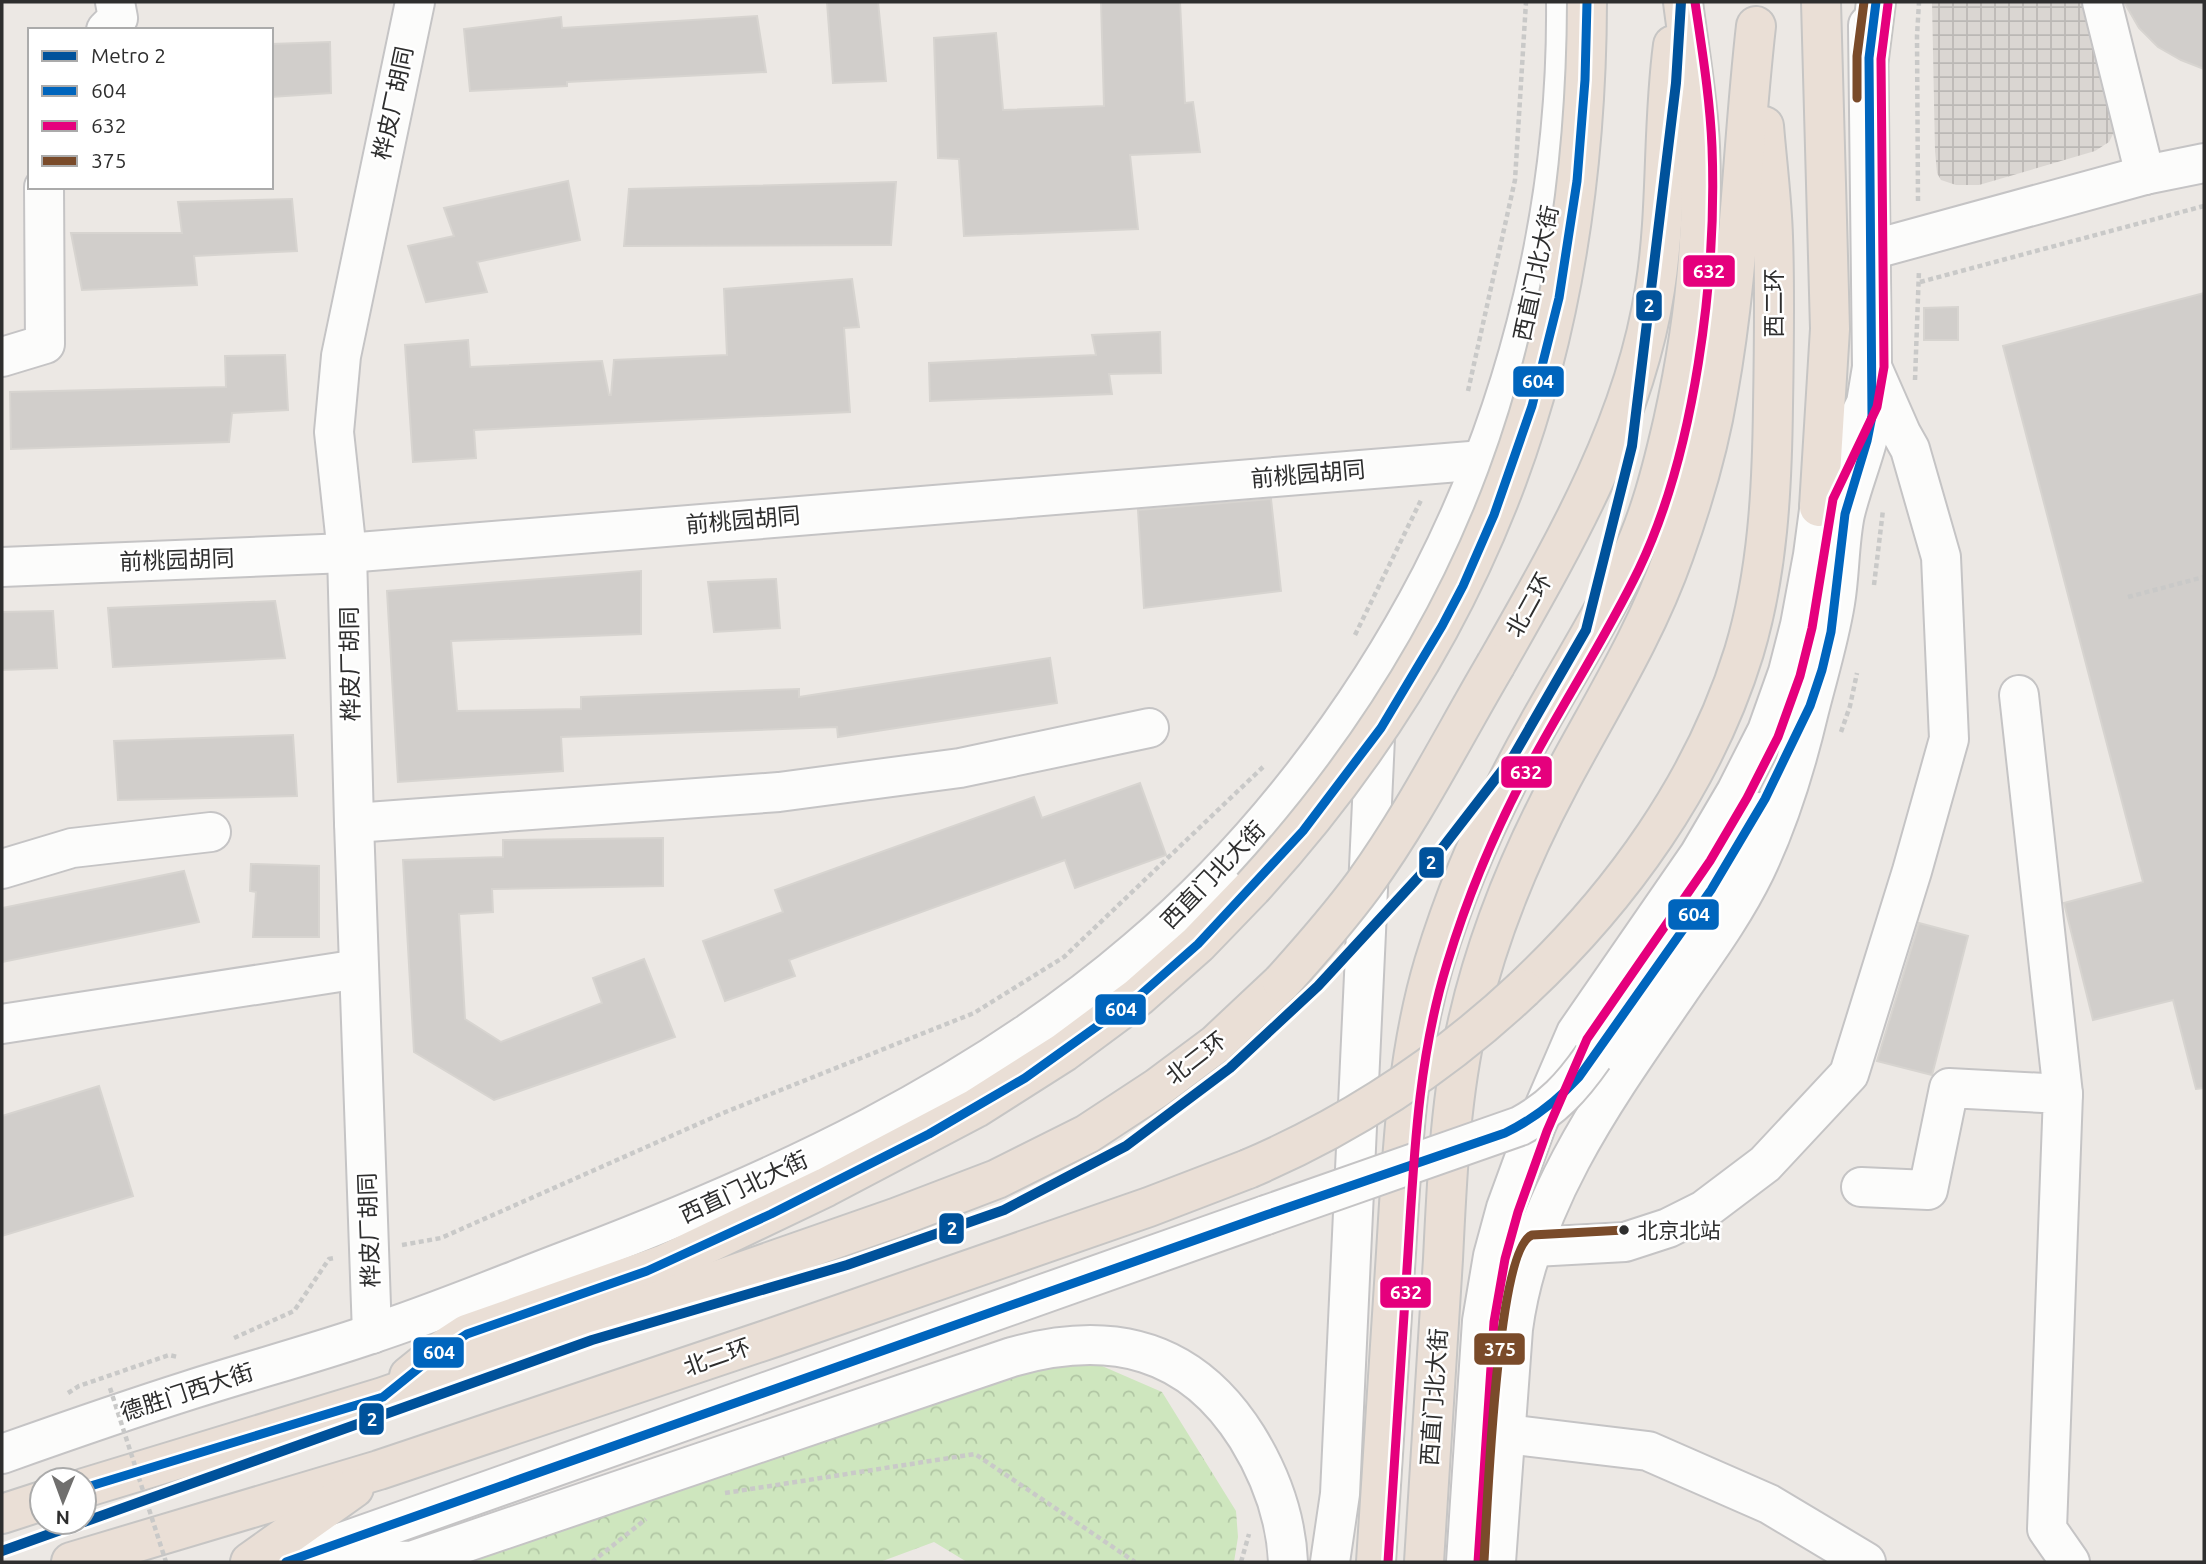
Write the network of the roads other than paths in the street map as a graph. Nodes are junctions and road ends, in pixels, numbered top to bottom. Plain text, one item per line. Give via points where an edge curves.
1 (115, 2) edge
2 (415, 2) edge
3 (1566, 2) edge
4 (1587, 2) edge
5 (1681, 2) edge
6 (1821, 2) edge
7 (1867, 2) edge
8 (1875, 2) edge
9 (2102, 2) edge
10 (1756, 14) edge
11 (109, 28) edge
12 (1869, 58) junction
13 (2204, 163) edge
14 (2145, 175) junction
15 (44, 189) edge
16 (1871, 250) junction
17 (1830, 329) junction
18 (2, 357) edge
19 (1872, 367) junction
20 (1483, 460) junction
21 (1819, 507) junction
22 (347, 553) junction
23 (2, 567) edge
24 (1755, 604) junction
25 (1364, 657) junction
26 (2019, 695) dead end
27 (1810, 709) junction
28 (1149, 727) dead end
29 (354, 823) junction
30 (211, 832) dead end
31 (2, 869) edge
32 (359, 970) junction
33 (2, 1024) edge
34 (2063, 1094) junction
35 (1861, 1187) dead end
36 (1534, 1247) junction
37 (372, 1334) junction
38 (383, 1397) junction
39 (1506, 1434) junction
40 (2, 1454) edge
41 (379, 1470) junction
42 (98, 1484) edge
43 (1428, 1501) junction
44 (28, 1506) edge
45 (2, 1514) edge
46 (1379, 1519) junction
47 (323, 1556) edge
48 (71, 1562) edge
49 (250, 1562) edge
50 (1288, 1562) edge
51 (1330, 1562) edge
52 (1366, 1562) edge
53 (1376, 1562) edge
54 (1424, 1562) edge
55 (1432, 1562) edge
56 (1466, 1562) edge
57 (1496, 1562) edge
58 (1866, 1562) edge
59 (2070, 1562) edge

1 - 11 street via 118,18
2 - 22 street, 桦皮厂胡同 via 341,356 334,432
3 - 20 street, 西直门北大街 via 1564,102 1549,216 1518,355
4 - 38 highway, bridge via 1577,181 1561,286 1532,405 1498,503 1462,586 1399,699 1303,831 1198,944 1139,997 976,1108 665,1264 467,1334
5 - 38 highway, 北二环, bridge via 1667,101 1658,272 1639,365 1615,431 1584,500 1496,663 1383,856 1282,982 1216,1044 1157,1088 1087,1134 1020,1169 895,1218
5 - 46 highway, 西直门北大街 via 1699,124 1701,172 1695,292 1681,384 1640,535 1483,832 1456,894 1427,986 1406,1122
6 - 17 highway
7 - 12 street, 西直门北大街
8 - 12 main road
9 - 14 street
10 - 24 highway, 西二环 via 1773,236 1774,374 1769,514
10 - 43 highway, 西直门北大街 via 1731,308 1715,409 1696,486 1651,611 1523,859 1468,1021 1449,1159
12 - 16 street, 西直门北大街
13 - 14 street
14 - 16 street
15 - 18 street via 45,345
16 - 19 street, 西直门北大街
17 - 21 highway
17 - 24 highway
19 - 21 street, 西直门北大街 via 1866,403 1826,482
19 - 27 street via 1869,434 1845,516 1835,605
19 - 36 street via 1910,449 1941,557 1949,738 1849,1074 1766,1164 1704,1210 1625,1242
20 - 22 street, 前桃园胡同
20 - 25 street, 西直门北大街 via 1436,567
21 - 56 street, 西直门北大街 via 1800,625 1767,732 1699,855 1576,1033 1506,1208 1482,1321
22 - 23 street, 前桃园胡同
22 - 29 street, 桦皮厂胡同
24 - 41 highway, 北二环, bridge via 1734,681 1714,727 1676,802 1641,856 1604,904 1524,989 1456,1048 1384,1099 1248,1169 1136,1211
25 - 37 street, 西直门北大街 via 1320,752 1214,879 1128,958 1006,1048 870,1127 710,1203
25 - 51 street via 1339,1494
26 - 34 street
27 - 36 street via 1781,810 1744,893 1579,1143
27 - 47 street, bridge via 1722,872 1563,1096 1520,1126
28 - 29 street via 961,768 779,792
29 - 32 street, 桦皮厂胡同
30 - 31 street via 72,848
32 - 33 street
32 - 37 street, 桦皮厂胡同
34 - 35 street via 1949,1088 1928,1190
34 - 59 street via 2047,1528
36 - 39 street via 1514,1322
37 - 40 street, 德胜门西大街 via 184,1391
38 - 42 highway, 北二环
39 - 57 street
39 - 58 street via 1648,1451 1769,1504
41 - 48 highway, 北二环
41 - 49 highway
43 - 54 highway, 西直门北大街
43 - 55 highway
44 - 45 highway
46 - 52 highway
46 - 53 highway, 西直门北大街
47 - 50 street via 414,1560 999,1361 1088,1345 1130,1349 1166,1361 1200,1381 1222,1403 1270,1477

